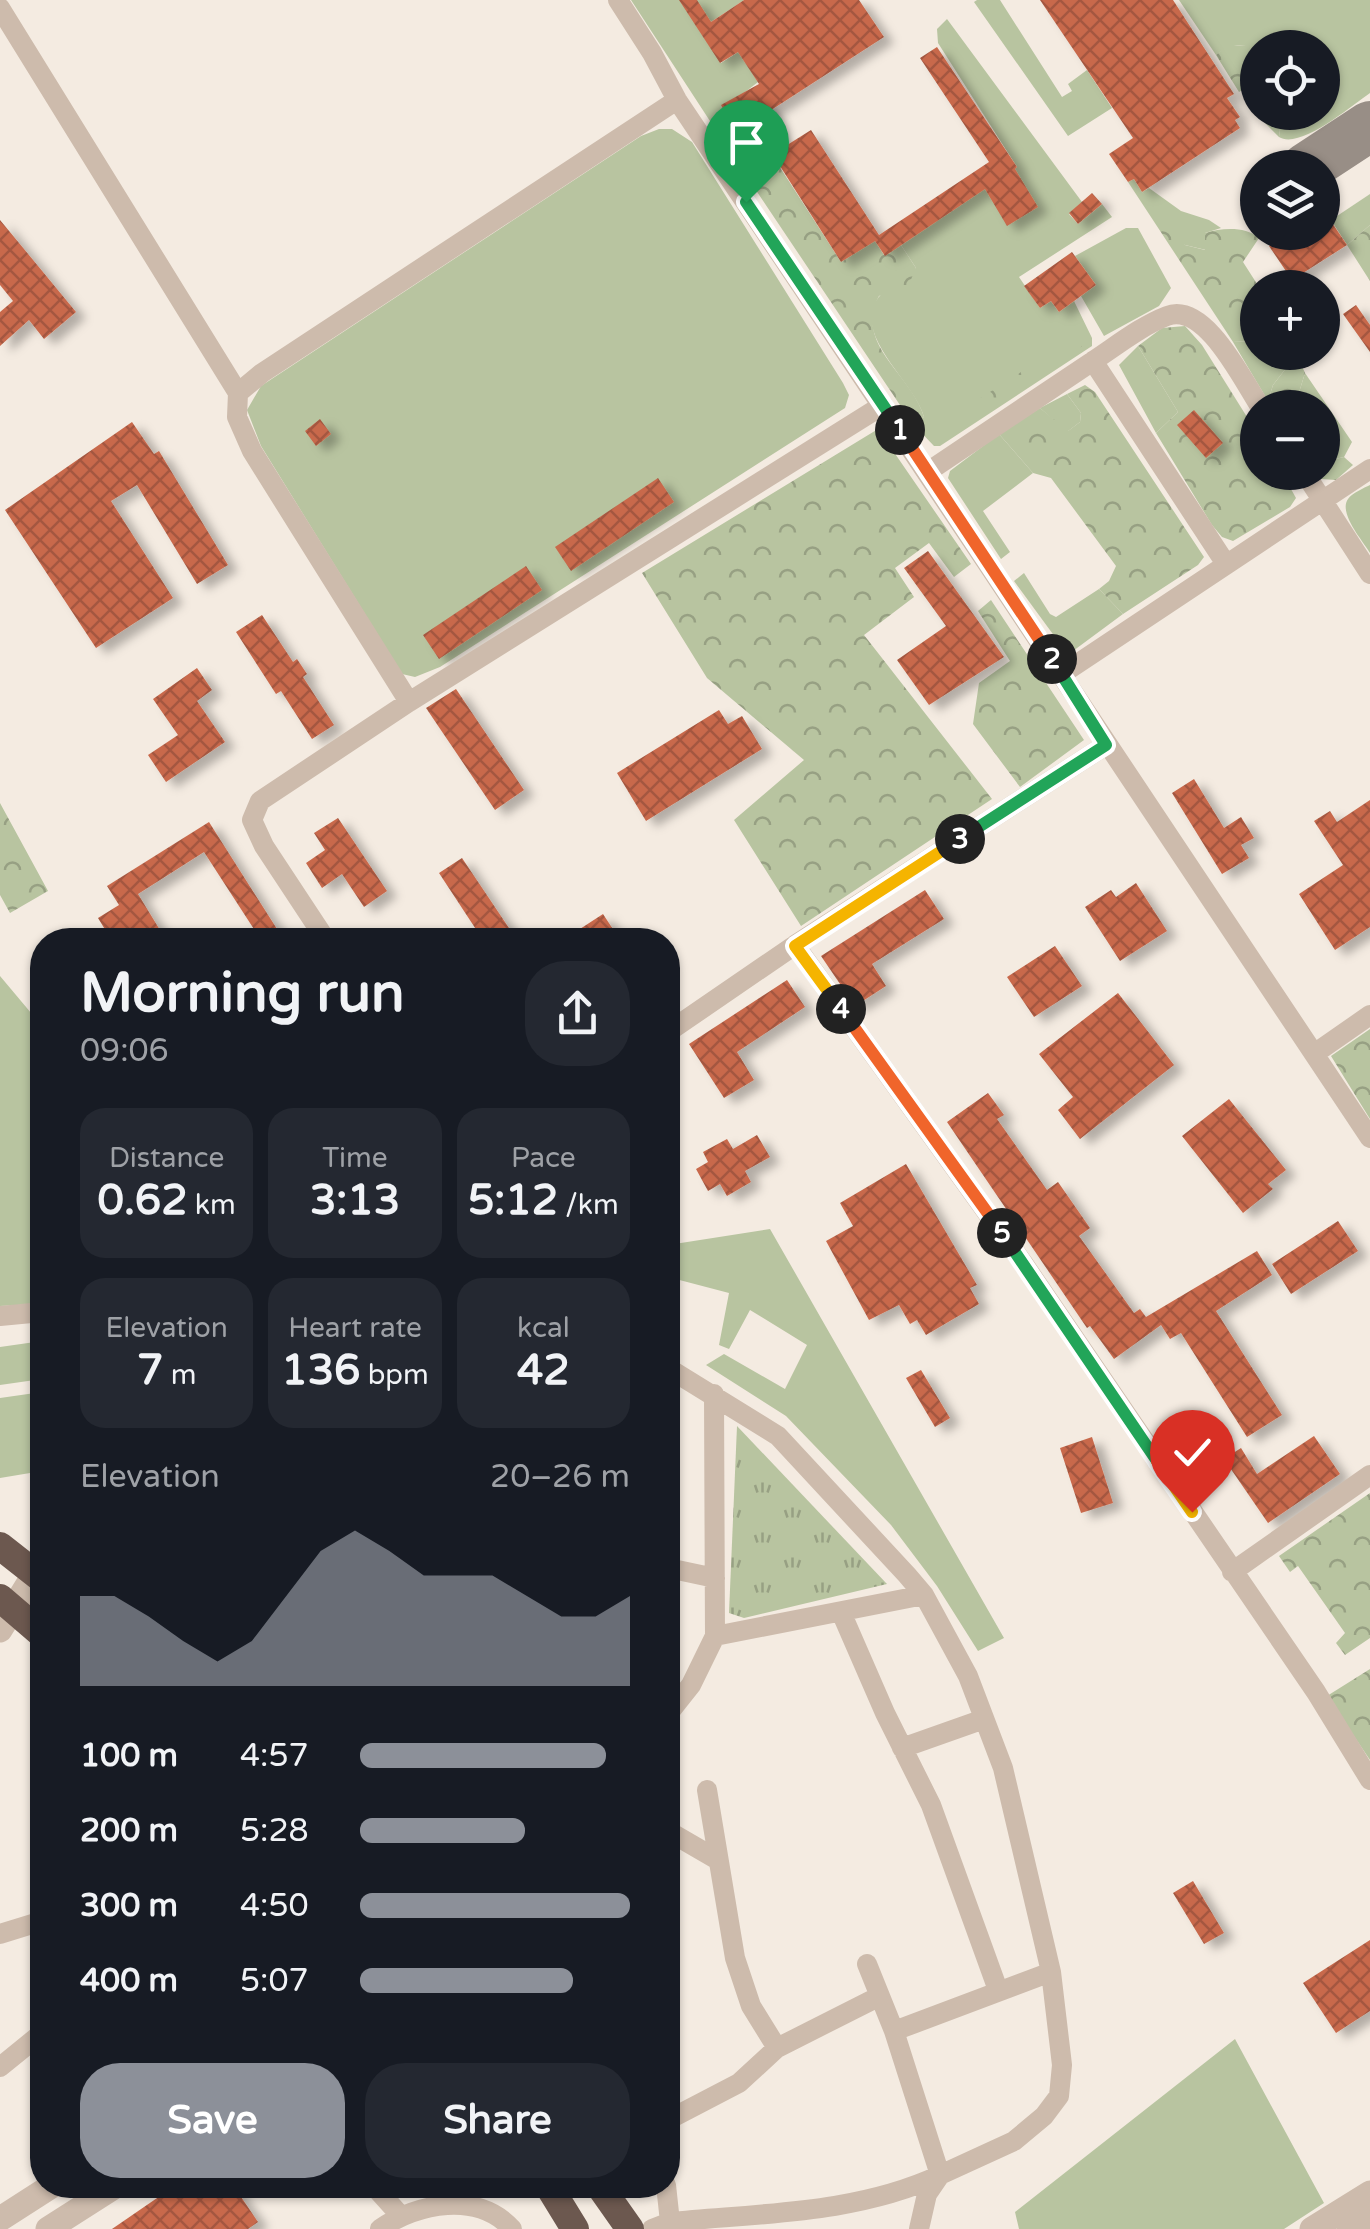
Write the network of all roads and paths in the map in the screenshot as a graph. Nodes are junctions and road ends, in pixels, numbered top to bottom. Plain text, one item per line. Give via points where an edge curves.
1 (618, 0) edge
2 (0, 8) edge
3 (676, 100) junction
4 (1093, 361) junction
5 (1249, 390) edge
6 (238, 393) junction
7 (883, 405) junction
8 (1370, 469) edge
9 (928, 471) junction
10 (1315, 490) edge
11 (1323, 502) junction
12 (1226, 564) junction
13 (1370, 574) edge
14 (1062, 674) junction
15 (408, 702) junction
16 (1106, 745) junction
17 (318, 928) edge
18 (795, 946) junction
19 (1370, 1015) edge
20 (680, 1024) edge
21 (1314, 1054) junction
22 (1370, 1138) edge
23 (30, 1313) edge
24 (0, 1316) edge
25 (680, 1375) edge
26 (714, 1394) junction
27 (1370, 1475) edge
28 (0, 1546) edge
29 (30, 1566) edge
30 (680, 1571) edge
31 (1232, 1572) junction
32 (715, 1578) junction
33 (30, 1583) edge
34 (924, 1595) junction
35 (5, 1612) edge
36 (841, 1612) junction
37 (30, 1627) edge
38 (715, 1636) junction
39 (680, 1699) edge
40 (984, 1719) junction
41 (902, 1748) junction
42 (1370, 1780) edge
43 (707, 1790) dead end
44 (680, 1838) edge
45 (718, 1860) junction
46 (30, 1924) edge
47 (0, 1934) edge
48 (867, 1964) dead end
49 (1051, 1972) junction
50 (998, 1990) junction
51 (880, 1996) junction
52 (894, 2031) junction
53 (30, 2043) edge
54 (777, 2048) junction
55 (0, 2068) edge
56 (680, 2114) edge
57 (940, 2175) junction
58 (1370, 2193) edge
59 (33, 2198) edge
60 (97, 2198) edge
61 (385, 2198) edge
62 (556, 2198) edge
63 (608, 2198) edge
64 (664, 2198) edge
65 (400, 2215) junction
66 (1370, 2216) edge
67 (0, 2220) edge
68 (661, 2226) edge
69 (48, 2229) edge
70 (380, 2229) edge
71 (512, 2229) edge
72 (575, 2229) edge
73 (630, 2229) edge
74 (919, 2229) edge
75 (1312, 2229) edge
76 (1348, 2229) edge

1 - 3 street
2 - 6 street
3 - 6 street
3 - 7 street
4 - 5 street via 1169,315 1187,315 1208,328
4 - 9 street
4 - 12 street
6 - 15 street via 237,417 252,451
7 - 9 street
7 - 15 street
8 - 11 street
9 - 14 street
10 - 11 street
11 - 12 street
11 - 13 street
12 - 14 street
14 - 16 street
15 - 17 street via 260,802 252,820
16 - 18 street
16 - 21 street
18 - 20 street
18 - 31 street
19 - 21 street
21 - 22 street
23 - 24 street
25 - 26 street
26 - 32 street
26 - 34 street via 778,1436
27 - 31 street
28 - 29 highway
30 - 32 street
31 - 42 street
32 - 38 street
33 - 35 street
34 - 36 street
34 - 40 street
35 - 37 highway
36 - 38 street
36 - 41 street
38 - 39 street
40 - 41 street
40 - 49 street
41 - 50 street via 931,1805
43 - 45 street
44 - 45 street
45 - 54 street via 750,2006
46 - 47 street
48 - 51 street
49 - 50 street
49 - 57 street via 1060,2096 1014,2141
50 - 52 street
51 - 52 street
51 - 54 street
52 - 57 street
53 - 55 street
54 - 56 street via 739,2083
57 - 68 street via 904,2192 848,2205
57 - 74 street via 927,2194
58 - 75 street
59 - 67 street
60 - 69 street
61 - 65 street
62 - 72 highway
63 - 73 highway
64 - 68 street
65 - 70 street
65 - 71 street via 448,2204 480,2208
66 - 76 street

